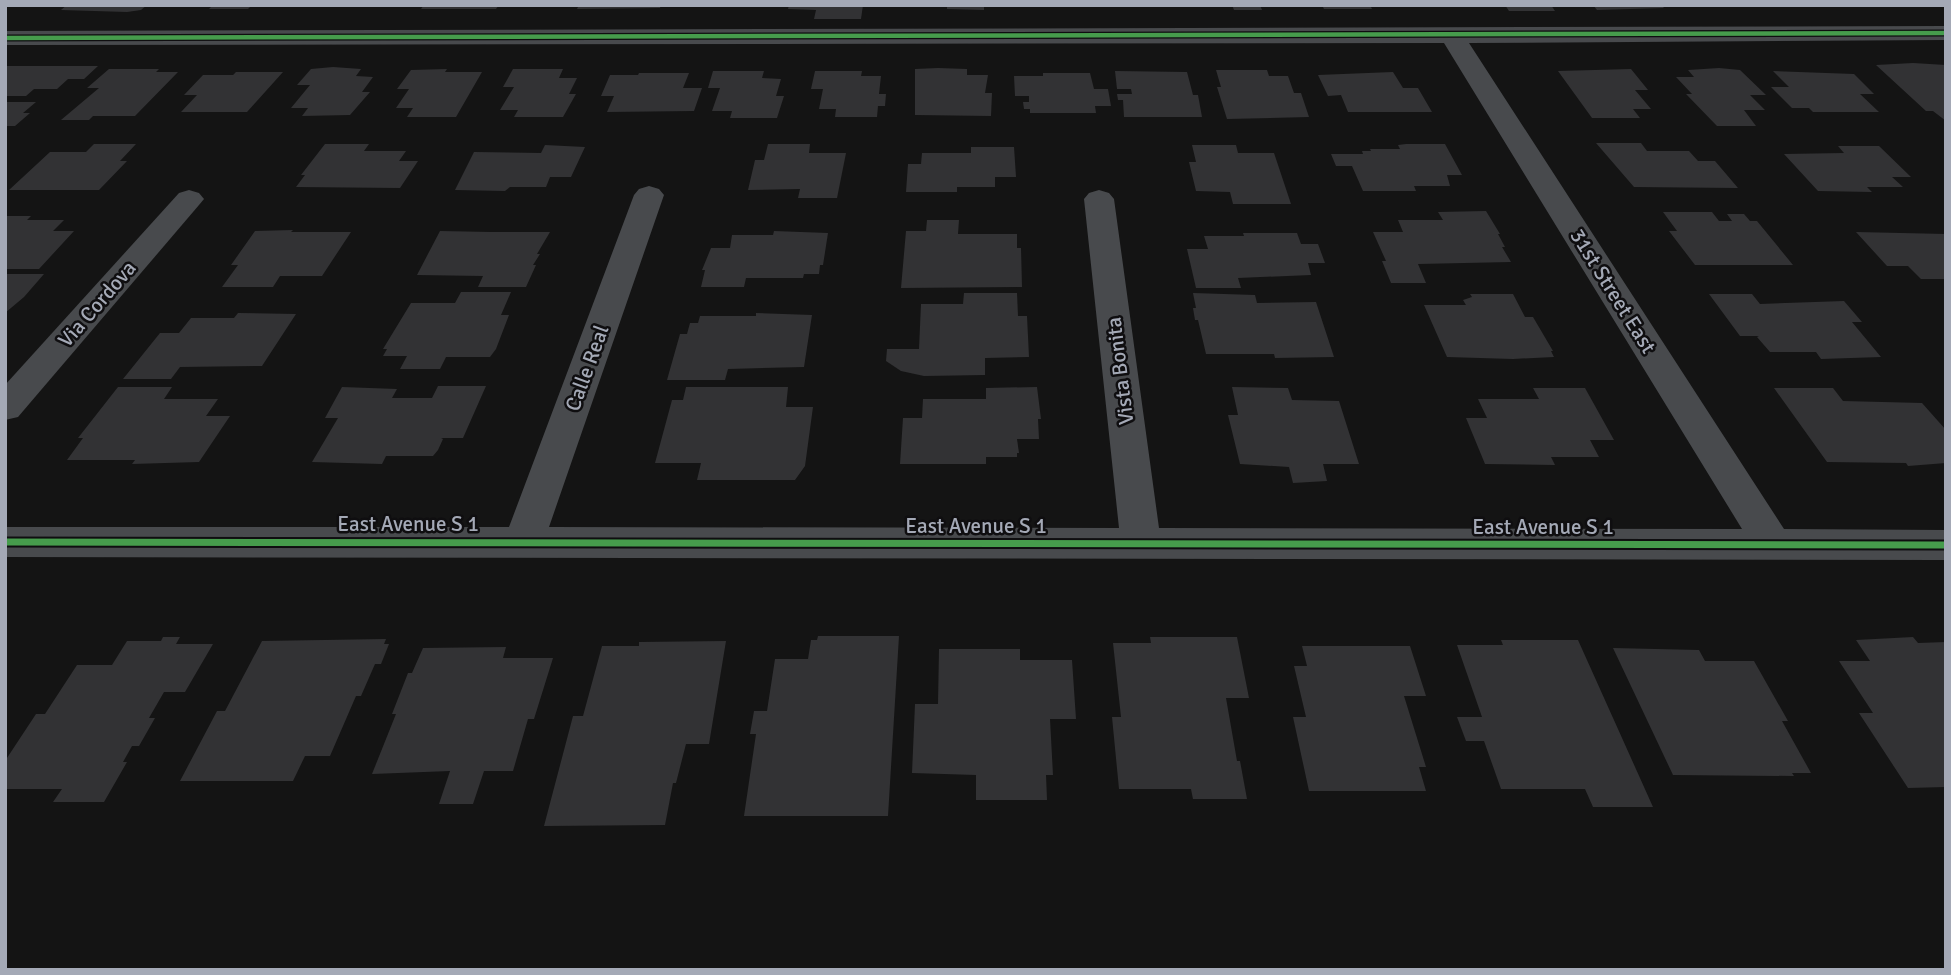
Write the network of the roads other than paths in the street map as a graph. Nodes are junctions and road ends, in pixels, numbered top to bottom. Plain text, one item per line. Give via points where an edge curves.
1 (350, 15) dead end
2 (1946, 33) edge
3 (334, 35) junction
4 (1453, 37) junction
5 (5, 38) edge
6 (649, 195) dead end
7 (189, 199) dead end
8 (1099, 199) dead end
9 (5, 408) edge
10 (524, 541) junction
11 (5, 542) edge
12 (1141, 544) junction
13 (1773, 545) junction
14 (1946, 545) edge

1 - 3 street
2 - 4 street
3 - 4 street via 717,25 1096,26
3 - 5 street
4 - 13 street, 31st Street East
6 - 10 street, Calle Real
7 - 9 street, Via Cordova
8 - 12 street, Vista Bonita
10 - 11 street, East Avenue S 1
10 - 12 street, East Avenue S 1
12 - 13 street, East Avenue S 1
13 - 14 street, East Avenue S 1

